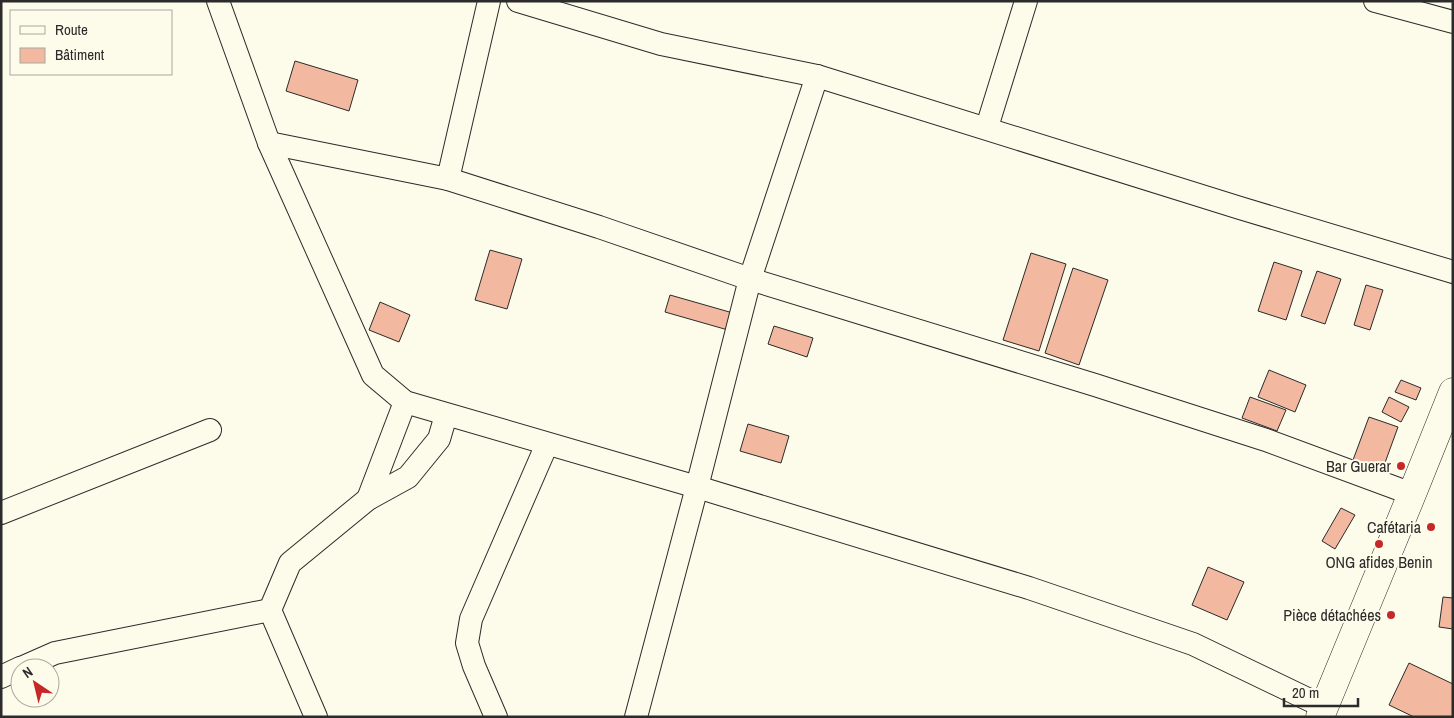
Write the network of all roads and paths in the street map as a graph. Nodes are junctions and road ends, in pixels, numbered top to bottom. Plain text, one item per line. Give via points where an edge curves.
1 (218, 1) edge
2 (490, 1) edge
3 (518, 1) edge
4 (1026, 1) edge
5 (1383, 2) edge
6 (1453, 22) edge
7 (817, 76) junction
8 (986, 127) junction
9 (269, 143) junction
10 (448, 179) junction
11 (1453, 272) edge
12 (750, 279) junction
13 (405, 402) junction
14 (1451, 403) edge
15 (446, 416) junction
16 (210, 430) dead end
17 (547, 444) junction
18 (697, 487) junction
19 (1412, 494) junction
20 (368, 499) junction
21 (1, 513) edge
22 (270, 610) junction
23 (43, 658) edge
24 (1322, 712) edge
25 (316, 717) edge
26 (496, 717) edge
27 (636, 717) edge

1 - 9 street
2 - 10 street
3 - 7 street via 661,44
4 - 8 street
5 - 6 street
7 - 8 street
7 - 12 street
8 - 11 street
9 - 10 street
9 - 13 street via 373,375
10 - 12 street
12 - 18 street
12 - 19 street via 1095,384 1266,440
13 - 15 street
13 - 20 street
14 - 19 main road
15 - 17 street
15 - 20 street via 439,440 408,477
16 - 21 street
17 - 18 street
17 - 26 street via 471,619 467,643
18 - 24 street via 1029,588 1193,644
18 - 27 street
19 - 24 main road
20 - 22 street via 290,563
22 - 23 street
22 - 25 street

